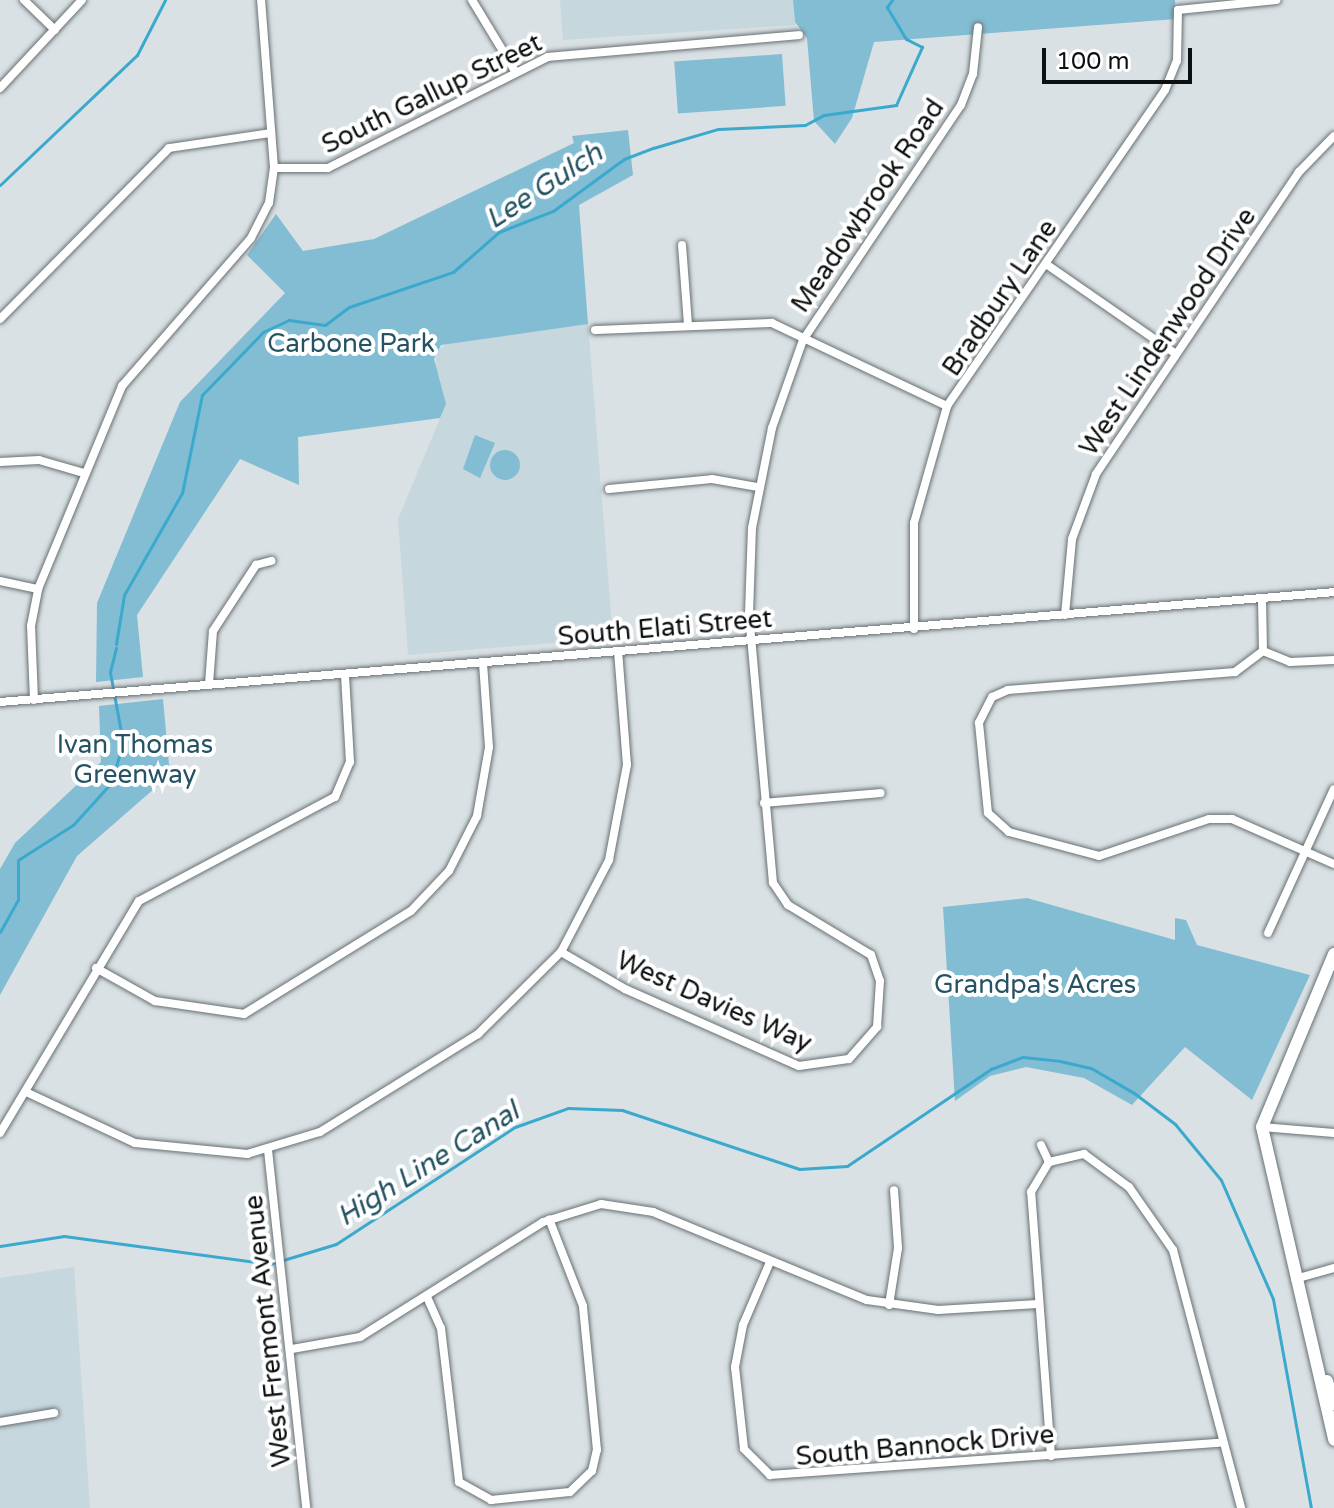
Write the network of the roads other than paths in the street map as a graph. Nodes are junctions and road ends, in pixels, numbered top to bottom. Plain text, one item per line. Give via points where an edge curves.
1 (24, 0) edge
2 (82, 0) edge
3 (261, 0) edge
4 (472, 0) edge
5 (1276, 0) edge
6 (978, 27) dead end
7 (55, 30) junction
8 (799, 35) dead end
9 (515, 71) junction
10 (0, 88) edge
11 (271, 133) junction
12 (1334, 136) edge
13 (274, 168) junction
14 (682, 245) dead end
15 (1046, 264) junction
16 (0, 319) edge
17 (688, 325) junction
18 (595, 330) dead end
19 (803, 340) junction
20 (1173, 352) junction
21 (947, 406) junction
22 (0, 462) edge
23 (84, 473) junction
24 (758, 487) junction
25 (609, 489) dead end
26 (271, 561) dead end
27 (0, 581) edge
28 (38, 589) junction
29 (1334, 592) edge
30 (1262, 599) junction
31 (1065, 615) junction
32 (914, 629) junction
33 (751, 641) junction
34 (618, 651) junction
35 (1263, 651) junction
36 (1334, 660) edge
37 (483, 663) junction
38 (345, 675) junction
39 (209, 684) junction
40 (34, 700) junction
41 (0, 702) edge
42 (1334, 789) edge
43 (881, 793) dead end
44 (764, 803) junction
45 (1306, 852) junction
46 (1334, 864) edge
47 (1268, 933) dead end
48 (561, 952) junction
49 (1334, 954) edge
50 (96, 968) junction
51 (26, 1092) junction
52 (1262, 1127) junction
53 (0, 1133) edge
54 (1334, 1133) edge
55 (1041, 1145) dead end
56 (268, 1150) junction
57 (1049, 1162) junction
58 (894, 1190) dead end
59 (549, 1219) junction
60 (770, 1262) junction
61 (1334, 1268) edge
62 (1295, 1279) junction
63 (427, 1297) junction
64 (1038, 1304) junction
65 (889, 1305) junction
66 (292, 1349) junction
67 (1334, 1404) edge
68 (54, 1413) dead end
69 (0, 1422) edge
70 (1334, 1440) edge
71 (1219, 1443) junction
72 (1051, 1456) junction
73 (306, 1508) edge
74 (1241, 1508) edge

1 - 7 street
2 - 7 street
3 - 11 street
4 - 9 street
5 - 15 street, Bradbury Lane via 1178,10 1177,61 1165,90
6 - 19 street, Meadowbrook Road via 973,74 961,105
7 - 10 street
8 - 9 street, South Gallup Street via 567,53
9 - 13 street, South Gallup Street via 328,168
11 - 13 street
11 - 16 street via 169,148
12 - 20 street, West Lindenwood Drive via 1299,172
13 - 23 street via 263,220 130,374
14 - 17 street
15 - 20 street
15 - 21 street, Bradbury Lane
17 - 18 street
17 - 19 street via 772,323
19 - 21 street
19 - 24 street, Meadowbrook Road
20 - 31 street, West Lindenwood Drive via 1084,500 1070,549
21 - 32 street, Bradbury Lane via 914,523
22 - 23 street via 39,460
23 - 28 street
24 - 25 street via 712,479
24 - 33 street, Meadowbrook Road
26 - 39 street via 256,565 213,631
27 - 28 street
28 - 40 street via 31,626
29 - 30 street, South Elati Street
30 - 31 street, South Elati Street
30 - 35 street
31 - 32 street, South Elati Street
32 - 33 street, South Elati Street
33 - 34 street, South Elati Street
33 - 44 street, West Davies Way
34 - 37 street, South Elati Street
34 - 48 street via 628,734 623,807 600,883
35 - 36 street via 1290,662
35 - 45 street via 1235,672 996,694 980,718 986,804 1000,828 1089,855 1224,818
37 - 38 street, South Elati Street
37 - 50 street via 489,747 477,816 449,871 411,911 244,1014 155,1001
38 - 39 street, South Elati Street
38 - 50 street via 350,762 335,797 139,901
39 - 40 street, South Elati Street
40 - 41 street, South Elati Street
42 - 45 street
43 - 44 street
44 - 48 street, West Davies Way via 779,896 857,942 876,964 880,1017 857,1053 824,1067 799,1066 625,989
45 - 46 street
45 - 47 street
48 - 56 street via 478,1034 332,1126
49 - 52 street
50 - 51 street
51 - 53 street
51 - 56 street via 135,1143 219,1156
52 - 54 street
52 - 62 street
55 - 57 street
56 - 66 street, West Fremont Avenue
57 - 64 street via 1035,1179 1030,1202
57 - 71 street via 1074,1154 1101,1162 1161,1229 1190,1292
58 - 65 street via 898,1248
59 - 60 street via 585,1206 635,1207
59 - 63 street
59 - 63 street via 583,1306 597,1450 592,1471 570,1492 491,1500 459,1482 441,1328
60 - 65 street
60 - 72 street, South Bannock Drive via 738,1340 735,1367 744,1449 762,1472 782,1478
61 - 62 street
62 - 67 street
62 - 70 street
63 - 66 street via 360,1337
64 - 65 street
64 - 72 street
66 - 73 street, West Fremont Avenue
68 - 69 street
71 - 72 street, South Bannock Drive
71 - 74 street

